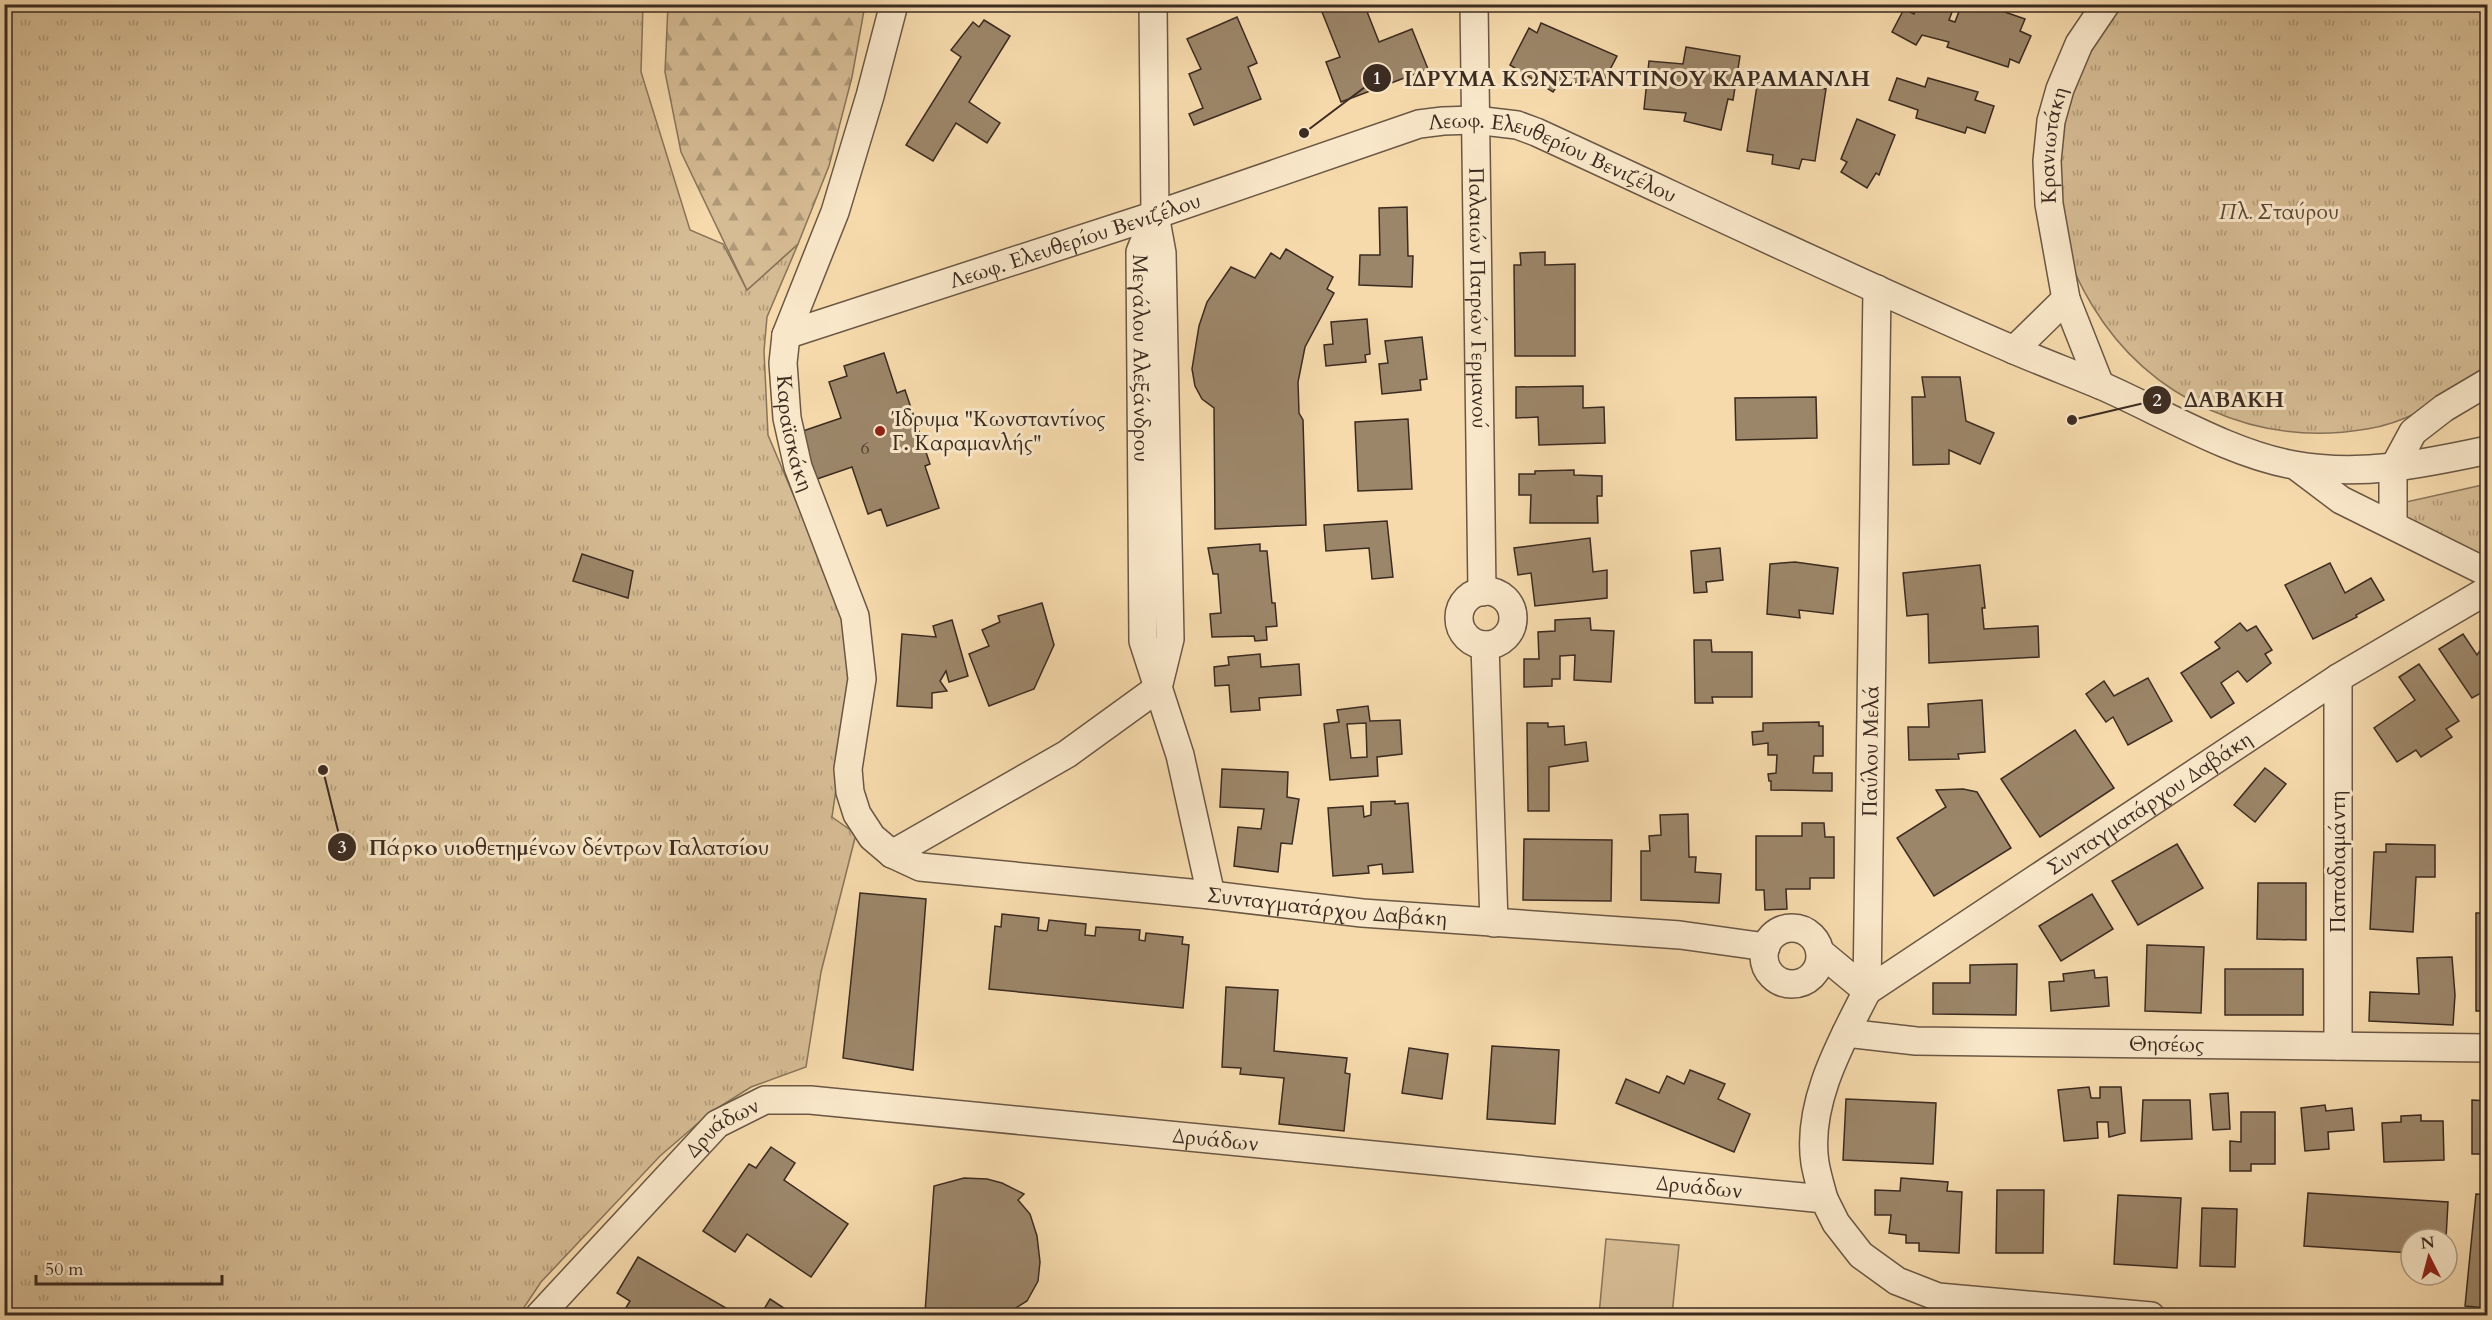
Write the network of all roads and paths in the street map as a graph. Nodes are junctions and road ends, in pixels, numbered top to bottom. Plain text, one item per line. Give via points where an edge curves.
1 (894, 4) edge
2 (1152, 4) edge
3 (1474, 4) edge
4 (2106, 4) edge
5 (1475, 120) junction
6 (1155, 215) junction
7 (1877, 289) junction
8 (2066, 298) junction
9 (786, 335) junction
10 (2014, 350) junction
11 (2487, 382) edge
12 (2100, 385) junction
13 (2487, 450) edge
14 (2296, 466) junction
15 (2393, 469) junction
16 (2393, 525) junction
17 (2487, 573) edge
18 (2487, 590) edge
19 (1482, 592) junction
20 (1485, 645) junction
21 (2338, 678) junction
22 (1158, 688) junction
23 (892, 854) junction
24 (1210, 895) junction
25 (1494, 923) junction
26 (1766, 947) junction
27 (1820, 952) junction
28 (1867, 991) junction
29 (1846, 1033) junction
30 (2338, 1046) junction
31 (2487, 1048) edge
32 (1824, 1199) junction
33 (1938, 1297) junction
34 (539, 1316) edge
35 (1962, 1316) edge
36 (2151, 1316) edge

1 - 9 street, Καραϊσκάκη via 835,212
2 - 6 street, Μεγάλου Αλεξάνδρου
3 - 5 street, Παλαιών Πατρών Γερμανού
4 - 8 street, Κρανιωτάκη via 2079,44 2051,121 2047,161 2049,204
5 - 6 street, Λεωφ. Ελευθερίου Βενιζέλου via 1419,124
5 - 7 street, Λεωφ. Ελευθερίου Βενιζέλου via 1517,125 1536,132
5 - 19 street, Παλαιών Πατρών Γερμανού
6 - 9 street, Λεωφ. Ελευθερίου Βενιζέλου
6 - 22 street, Μεγάλου Αλεξάνδρου via 1162,253 1170,639
7 - 10 street, Λεωφ. Ελευθερίου Βενιζέλου
7 - 28 street, Παύλου Μελά
8 - 10 street
8 - 12 street, Κρανιωτάκη
9 - 23 street, Καραϊσκάκη via 786,418 792,444 855,616 862,679 848,768 850,792 857,814 872,837
10 - 12 street, Λεωφ. Ελευθερίου Βενιζέλου
11 - 15 street via 2413,432
12 - 14 street, Λεωφ. Ελευθερίου Βενιζέλου via 2259,458
13 - 15 street, Λεωφ. Ελευθερίου Βενιζέλου
14 - 15 street, Λεωφ. Ελευθερίου Βενιζέλου via 2351,471
14 - 16 street, Λεωφ. Ελευθερίου Βενιζέλου via 2341,500
15 - 16 street
16 - 17 street, Λεωφ. Ελευθερίου Βενιζέλου
18 - 21 street, Συνταγματάρχου Δαβάκη
19 - 20 street via 1461,607 1460,625 1469,639
19 - 20 street via 1506,600 1512,616 1502,640
20 - 25 street
21 - 28 street, Συνταγματάρχου Δαβάκη
21 - 30 street, Παπαδιαμάντη
22 - 23 street via 1067,754
22 - 24 street via 1180,755
23 - 24 street, Συνταγματάρχου Δαβάκη via 920,867
24 - 25 street, Συνταγματάρχου Δαβάκη
25 - 26 street, Συνταγματάρχου Δαβάκη via 1680,935
26 - 27 street via 1772,936 1795,928 1816,940
26 - 27 street via 1767,969 1784,983 1806,980 1820,963
27 - 28 street
28 - 29 street, Παύλου Μελά
29 - 30 street, Θησέως via 1916,1041
29 - 32 street, Παύλου Μελά via 1820,1099 1814,1132 1815,1163
30 - 31 street, Θησέως
32 - 33 street via 1836,1223 1861,1255 1897,1281
32 - 34 street, Δρυάδων via 810,1100 765,1100 717,1124
33 - 35 street
33 - 36 street

